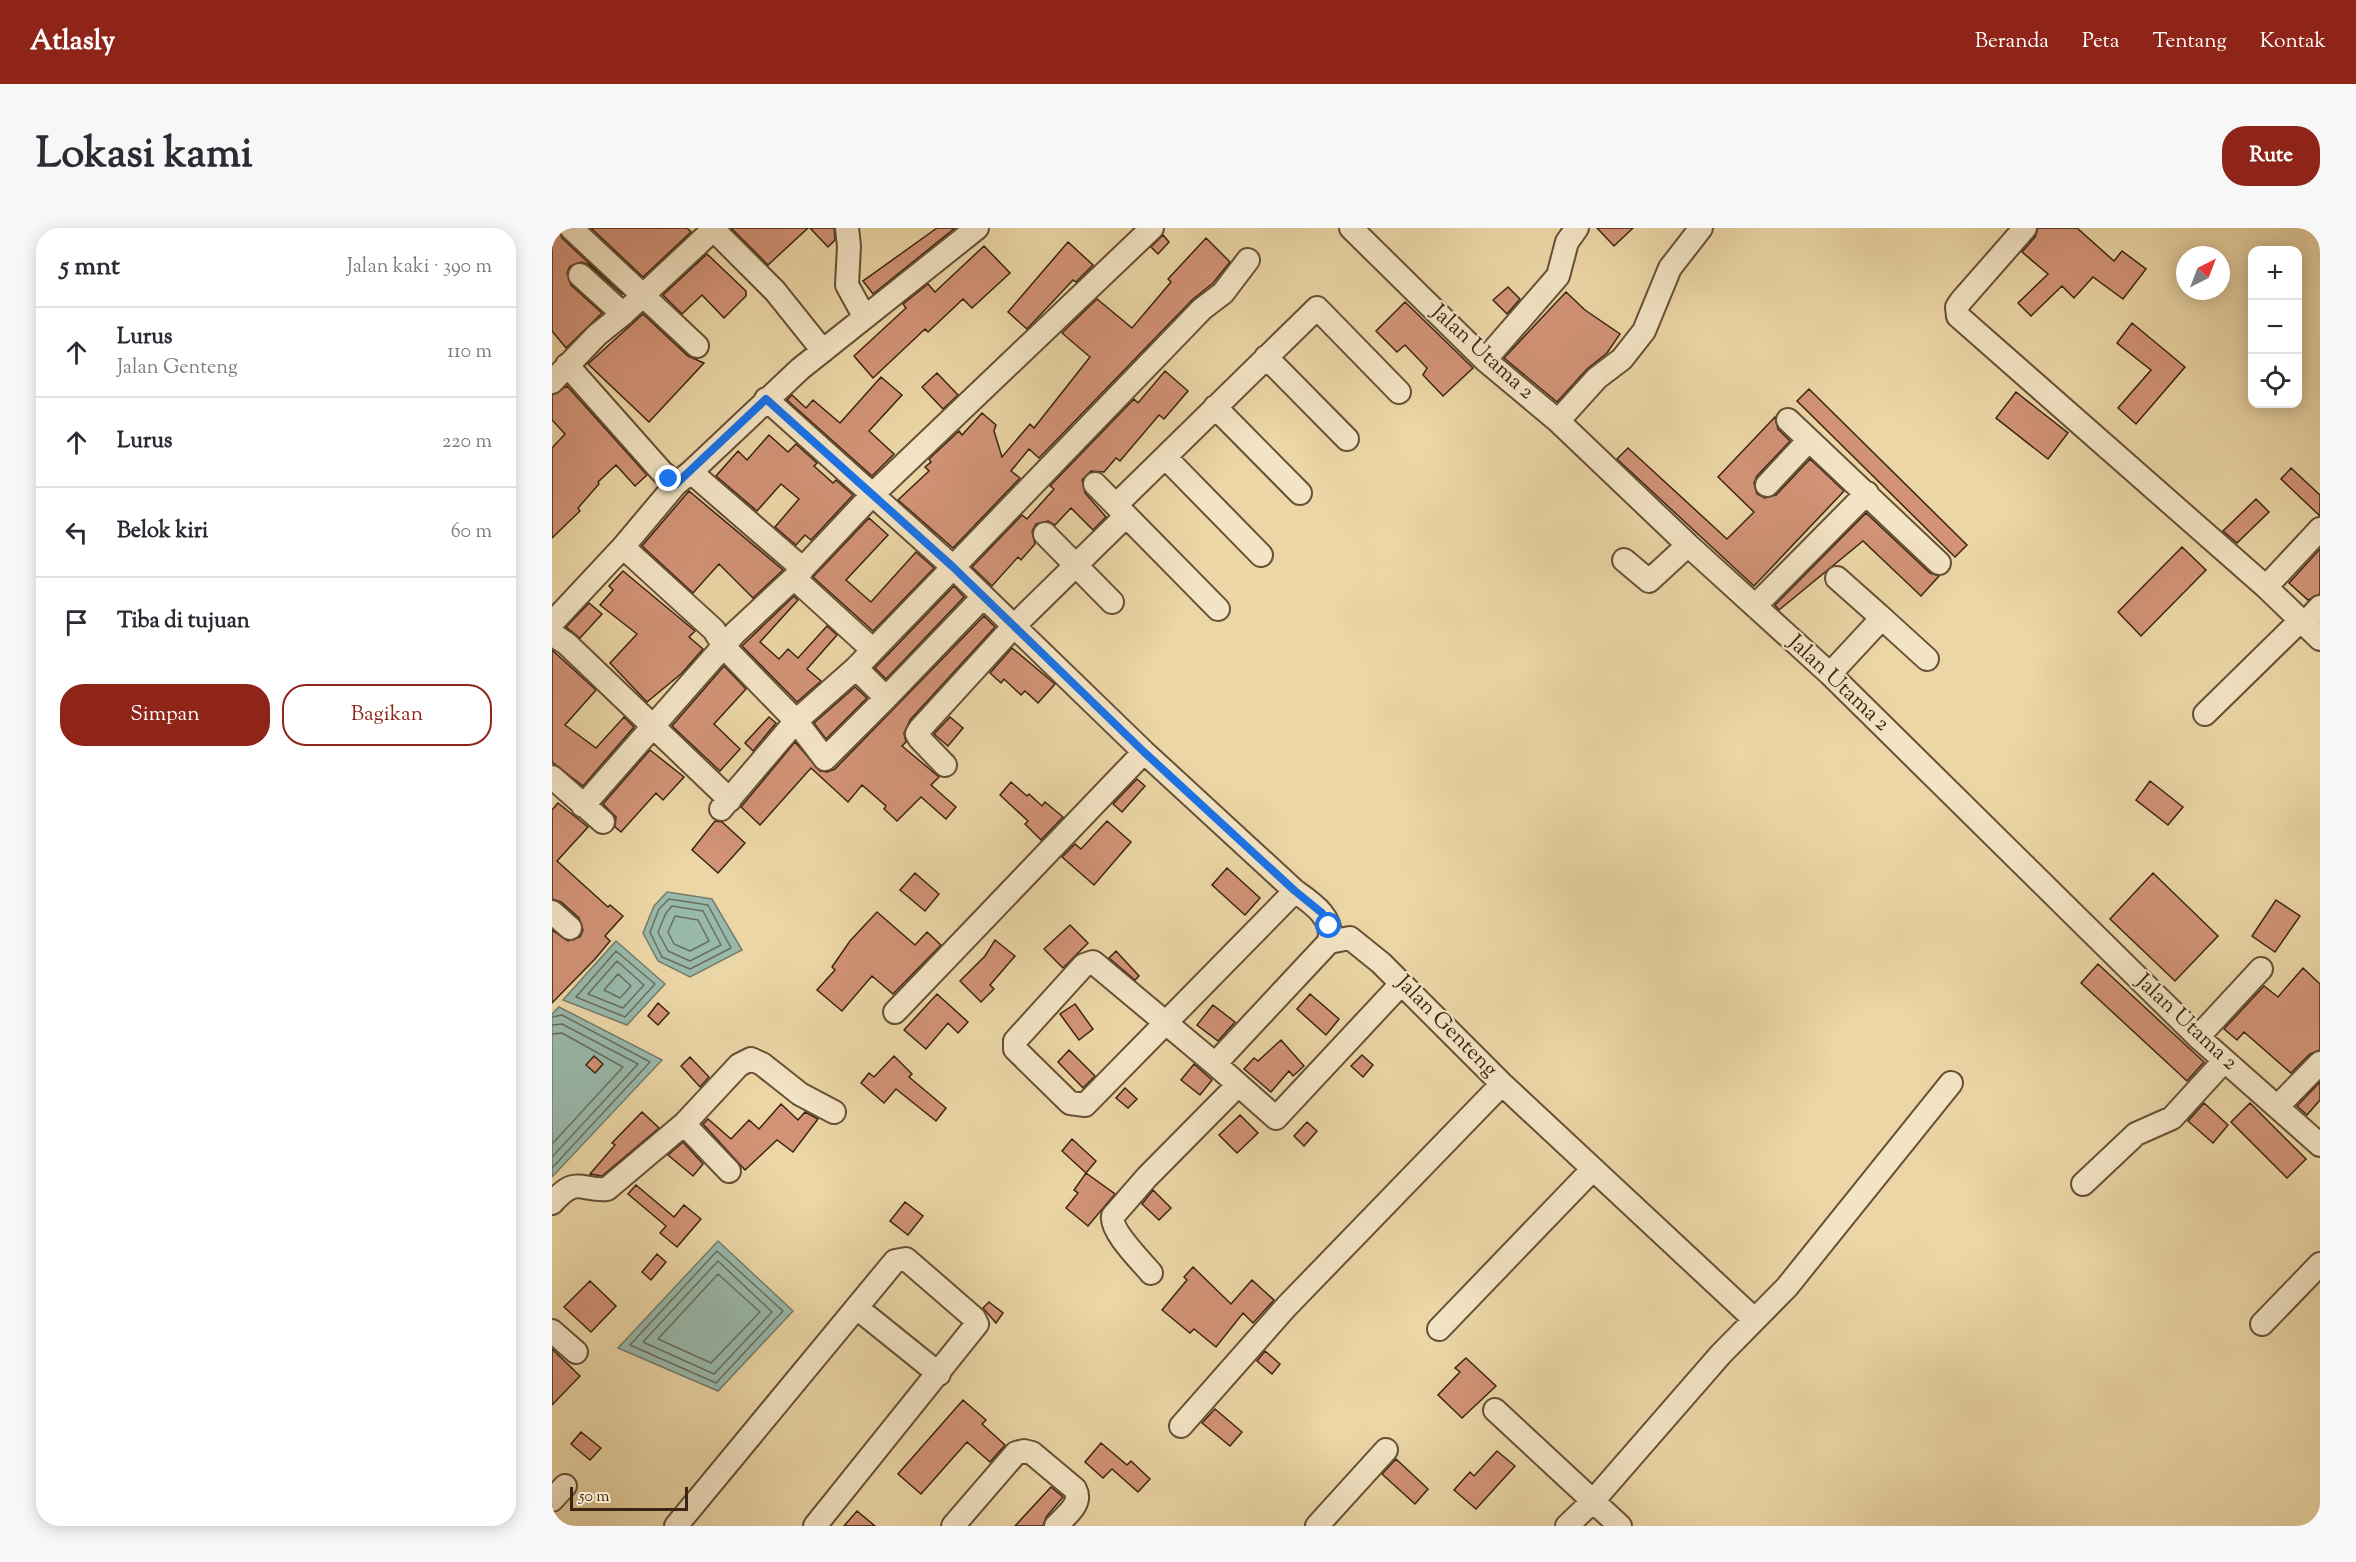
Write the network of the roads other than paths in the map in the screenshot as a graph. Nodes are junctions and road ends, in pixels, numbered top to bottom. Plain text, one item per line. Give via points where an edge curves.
1 (571, 228) edge
2 (847, 228) edge
3 (977, 228) edge
4 (1152, 228) edge
5 (1351, 228) edge
6 (1577, 228) edge
7 (1701, 228) edge
8 (2025, 228) edge
9 (714, 229) edge
10 (1248, 260) dead end
11 (580, 276) dead end
12 (642, 296) junction
13 (623, 314) junction
14 (864, 316) junction
15 (698, 346) dead end
16 (823, 351) junction
17 (1266, 357) junction
18 (1485, 360) junction
19 (558, 370) edge
20 (1399, 392) dead end
21 (766, 399) junction
22 (1215, 407) junction
23 (1788, 420) dead end
24 (1558, 421) junction
25 (1347, 439) dead end
26 (1809, 440) junction
27 (1165, 457) junction
28 (684, 478) junction
29 (1095, 484) dead end
30 (1767, 485) dead end
31 (1300, 493) dead end
32 (1867, 493) junction
33 (872, 495) junction
34 (1121, 511) junction
35 (2320, 529) edge
36 (1045, 534) dead end
37 (1688, 545) junction
38 (623, 547) junction
39 (1261, 555) dead end
40 (1624, 560) dead end
41 (1939, 563) dead end
42 (1076, 566) junction
43 (953, 567) junction
44 (799, 573) junction
45 (1837, 578) dead end
46 (2266, 587) junction
47 (983, 597) junction
48 (1112, 602) dead end
49 (1755, 606) junction
50 (2320, 607) edge
51 (1218, 609) dead end
52 (1882, 618) junction
53 (552, 623) edge
54 (1014, 626) junction
55 (2308, 628) edge
56 (552, 634) edge
57 (725, 648) junction
58 (873, 650) junction
59 (1927, 659) dead end
60 (856, 668) junction
61 (1830, 674) junction
62 (886, 698) junction
63 (2205, 714) dead end
64 (796, 721) junction
65 (651, 728) junction
66 (1144, 752) junction
67 (945, 765) dead end
68 (552, 777) edge
69 (583, 806) junction
70 (603, 822) dead end
71 (1295, 891) junction
72 (552, 912) edge
73 (570, 928) dead end
74 (1329, 942) junction
75 (2261, 969) dead end
76 (1401, 984) junction
77 (895, 1012) dead end
78 (1164, 1023) junction
79 (2198, 1037) junction
80 (2224, 1061) junction
81 (2320, 1063) edge
82 (1215, 1064) junction
83 (1952, 1083) dead end
84 (1502, 1084) junction
85 (1238, 1085) junction
86 (2278, 1106) junction
87 (834, 1112) dead end
88 (684, 1124) junction
89 (2320, 1144) edge
90 (1593, 1169) junction
91 (729, 1171) dead end
92 (2083, 1184) dead end
93 (552, 1203) edge
94 (2320, 1264) edge
95 (1151, 1274) dead end
96 (857, 1308) junction
97 (1754, 1319) junction
98 (2262, 1324) dead end
99 (1439, 1329) dead end
100 (552, 1331) edge
101 (576, 1352) dead end
102 (939, 1374) junction
103 (1495, 1410) dead end
104 (1181, 1426) dead end
105 (1386, 1450) dead end
106 (1593, 1501) junction
107 (676, 1526) edge
108 (815, 1526) edge
109 (953, 1526) edge
110 (1056, 1526) edge
111 (1317, 1526) edge
112 (1567, 1526) edge
113 (1620, 1526) edge

1 - 12 street
2 - 14 street via 847,285
3 - 14 street
4 - 33 street
5 - 18 street, Jalan Utama 2
6 - 18 street via 1567,242 1558,276
7 - 24 street via 1670,268 1644,331 1622,359 1597,378
8 - 46 street via 1961,301 1958,316
9 - 12 street
9 - 16 street via 775,291
10 - 43 street via 1223,293 1202,309
11 - 13 street
12 - 13 street
12 - 15 street
13 - 19 street
14 - 16 street
16 - 21 street
17 - 20 street via 1317,308
17 - 22 street
17 - 25 street
18 - 24 street, Jalan Utama 2
19 - 28 street via 661,471
21 - 28 street
21 - 33 street
22 - 27 street
22 - 31 street
23 - 26 street
24 - 37 street, Jalan Utama 2
26 - 30 street
26 - 32 street
27 - 34 street
27 - 39 street
28 - 38 street
28 - 44 street
29 - 34 street
32 - 41 street
32 - 49 street
33 - 43 street
33 - 44 street
34 - 42 street
34 - 51 street
35 - 46 street
36 - 42 street
37 - 40 street via 1649,581
37 - 49 street, Jalan Utama 2
38 - 53 street
38 - 57 street via 694,610
42 - 48 street
42 - 54 street
43 - 47 street
43 - 58 street
44 - 57 street via 735,633
44 - 58 street
45 - 52 street
46 - 55 street
47 - 54 street
47 - 62 street
49 - 61 street, Jalan Utama 2
50 - 55 street
52 - 59 street
52 - 61 street
54 - 66 street
54 - 67 street via 917,734
55 - 63 street
56 - 65 street via 567,644
57 - 64 street
57 - 65 street
58 - 60 street
60 - 62 street
60 - 64 street
61 - 79 street, Jalan Utama 2
62 - 64 street via 825,759
64 - 65 street via 725,804
65 - 69 street
66 - 71 street
66 - 77 street
68 - 69 street
69 - 70 street
71 - 74 street via 1326,919
71 - 78 street
72 - 73 street
74 - 76 street, Jalan Genteng via 1343,938 1356,941
74 - 82 street
75 - 79 street
76 - 84 street, Jalan Genteng
76 - 85 street via 1277,1118
78 - 78 street via 1085,1105 1070,1103 1014,1046 1089,962
78 - 82 street
79 - 80 street, Jalan Utama 2
80 - 86 street, Jalan Utama 2
80 - 92 street via 2172,1118 2136,1134
81 - 86 street
82 - 85 street
83 - 97 street via 1787,1287
84 - 90 street, Jalan Genteng
84 - 104 street via 1286,1307
85 - 95 street via 1113,1216 1124,1242
86 - 89 street, Jalan Utama 2
87 - 88 street via 800,1094 751,1059 739,1065
88 - 91 street
88 - 93 street via 607,1189 577,1185
90 - 97 street, Jalan Genteng
90 - 99 street
94 - 98 street
96 - 102 street
96 - 102 street via 895,1261 906,1259 977,1324
96 - 107 street
97 - 106 street
100 - 101 street
102 - 108 street
103 - 106 street
105 - 111 street
106 - 112 street
106 - 113 street
109 - 110 street via 1016,1453 1024,1451 1067,1481 1079,1496 1078,1503

